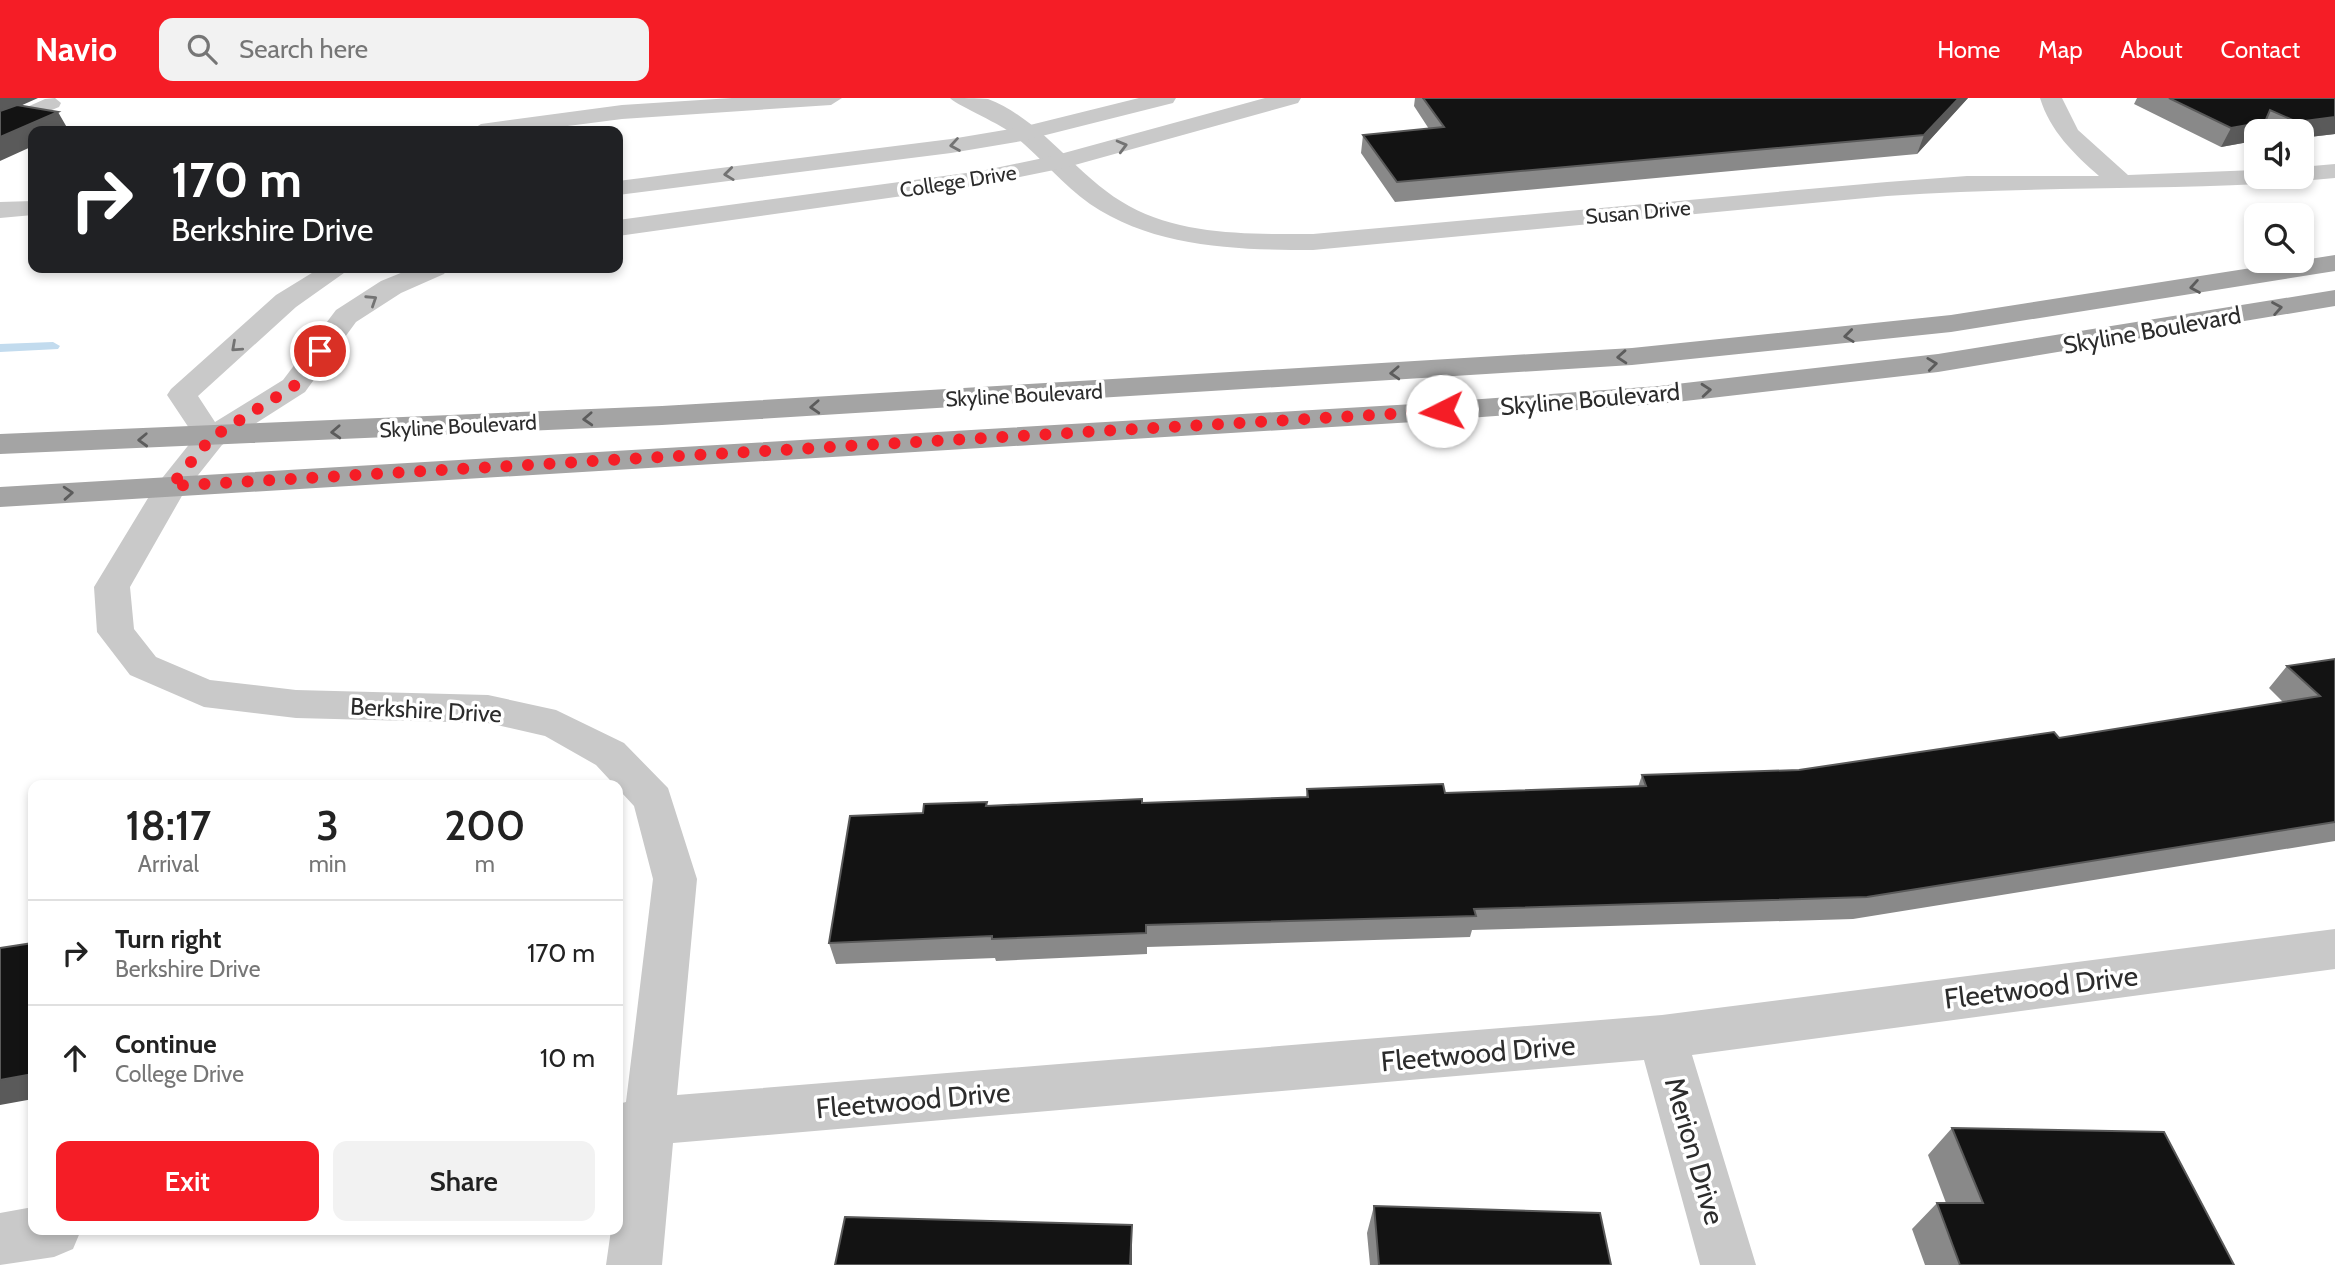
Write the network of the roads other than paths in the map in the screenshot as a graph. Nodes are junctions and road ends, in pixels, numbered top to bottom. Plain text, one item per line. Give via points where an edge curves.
1 (831, 98) edge
2 (961, 98) edge
3 (1165, 98) edge
4 (1290, 98) edge
5 (2052, 98) edge
6 (52, 103) dead end
7 (0, 126) edge
8 (518, 126) edge
9 (1040, 149) junction
10 (2335, 171) edge
11 (2314, 173) edge
12 (2244, 178) edge
13 (2122, 183) junction
14 (623, 187) edge
15 (28, 208) edge
16 (0, 210) edge
17 (623, 227) edge
18 (2335, 263) edge
19 (330, 273) edge
20 (423, 273) edge
21 (2335, 298) edge
22 (211, 438) junction
23 (0, 444) edge
24 (171, 486) junction
25 (0, 497) edge
26 (2335, 949) edge
27 (1662, 1037) junction
28 (635, 1124) edge
29 (28, 1235) edge
30 (0, 1240) edge
31 (634, 1265) edge
32 (1728, 1265) edge

1 - 8 street via 622,112
2 - 9 street, Susan Drive via 1000,113
3 - 9 street, College Drive
9 -> 4 street, College Drive
5 - 13 street via 2054,114 2075,140
6 - 7 lane
9 - 13 street, Susan Drive via 1099,199 1137,219 1245,242 1313,242 1967,183
9 -> 14 street, College Drive via 884,156
9 - 17 street, College Drive via 914,189
10 - 11 street
12 - 13 street, Susan Drive
15 - 16 street
18 -> 22 main road, Skyline Boulevard via 1997,318 1638,356 883,403
19 -> 22 street via 286,301 182,395
22 -> 20 street via 294,386 346,316 391,287
24 -> 21 main road, Skyline Boulevard via 1609,399 1984,357
22 -> 23 main road, Skyline Boulevard
22 - 24 street, Berkshire Drive
25 -> 24 main road, Skyline Boulevard
24 - 28 street, Berkshire Drive via 112,587 116,632 143,666 204,694 296,704 488,709 556,724 610,754 653,799 676,879
26 - 27 street, Fleetwood Drive
27 - 28 street, Fleetwood Drive
27 - 32 street, Merion Drive
28 - 31 street, Berkshire Drive
29 - 30 street

